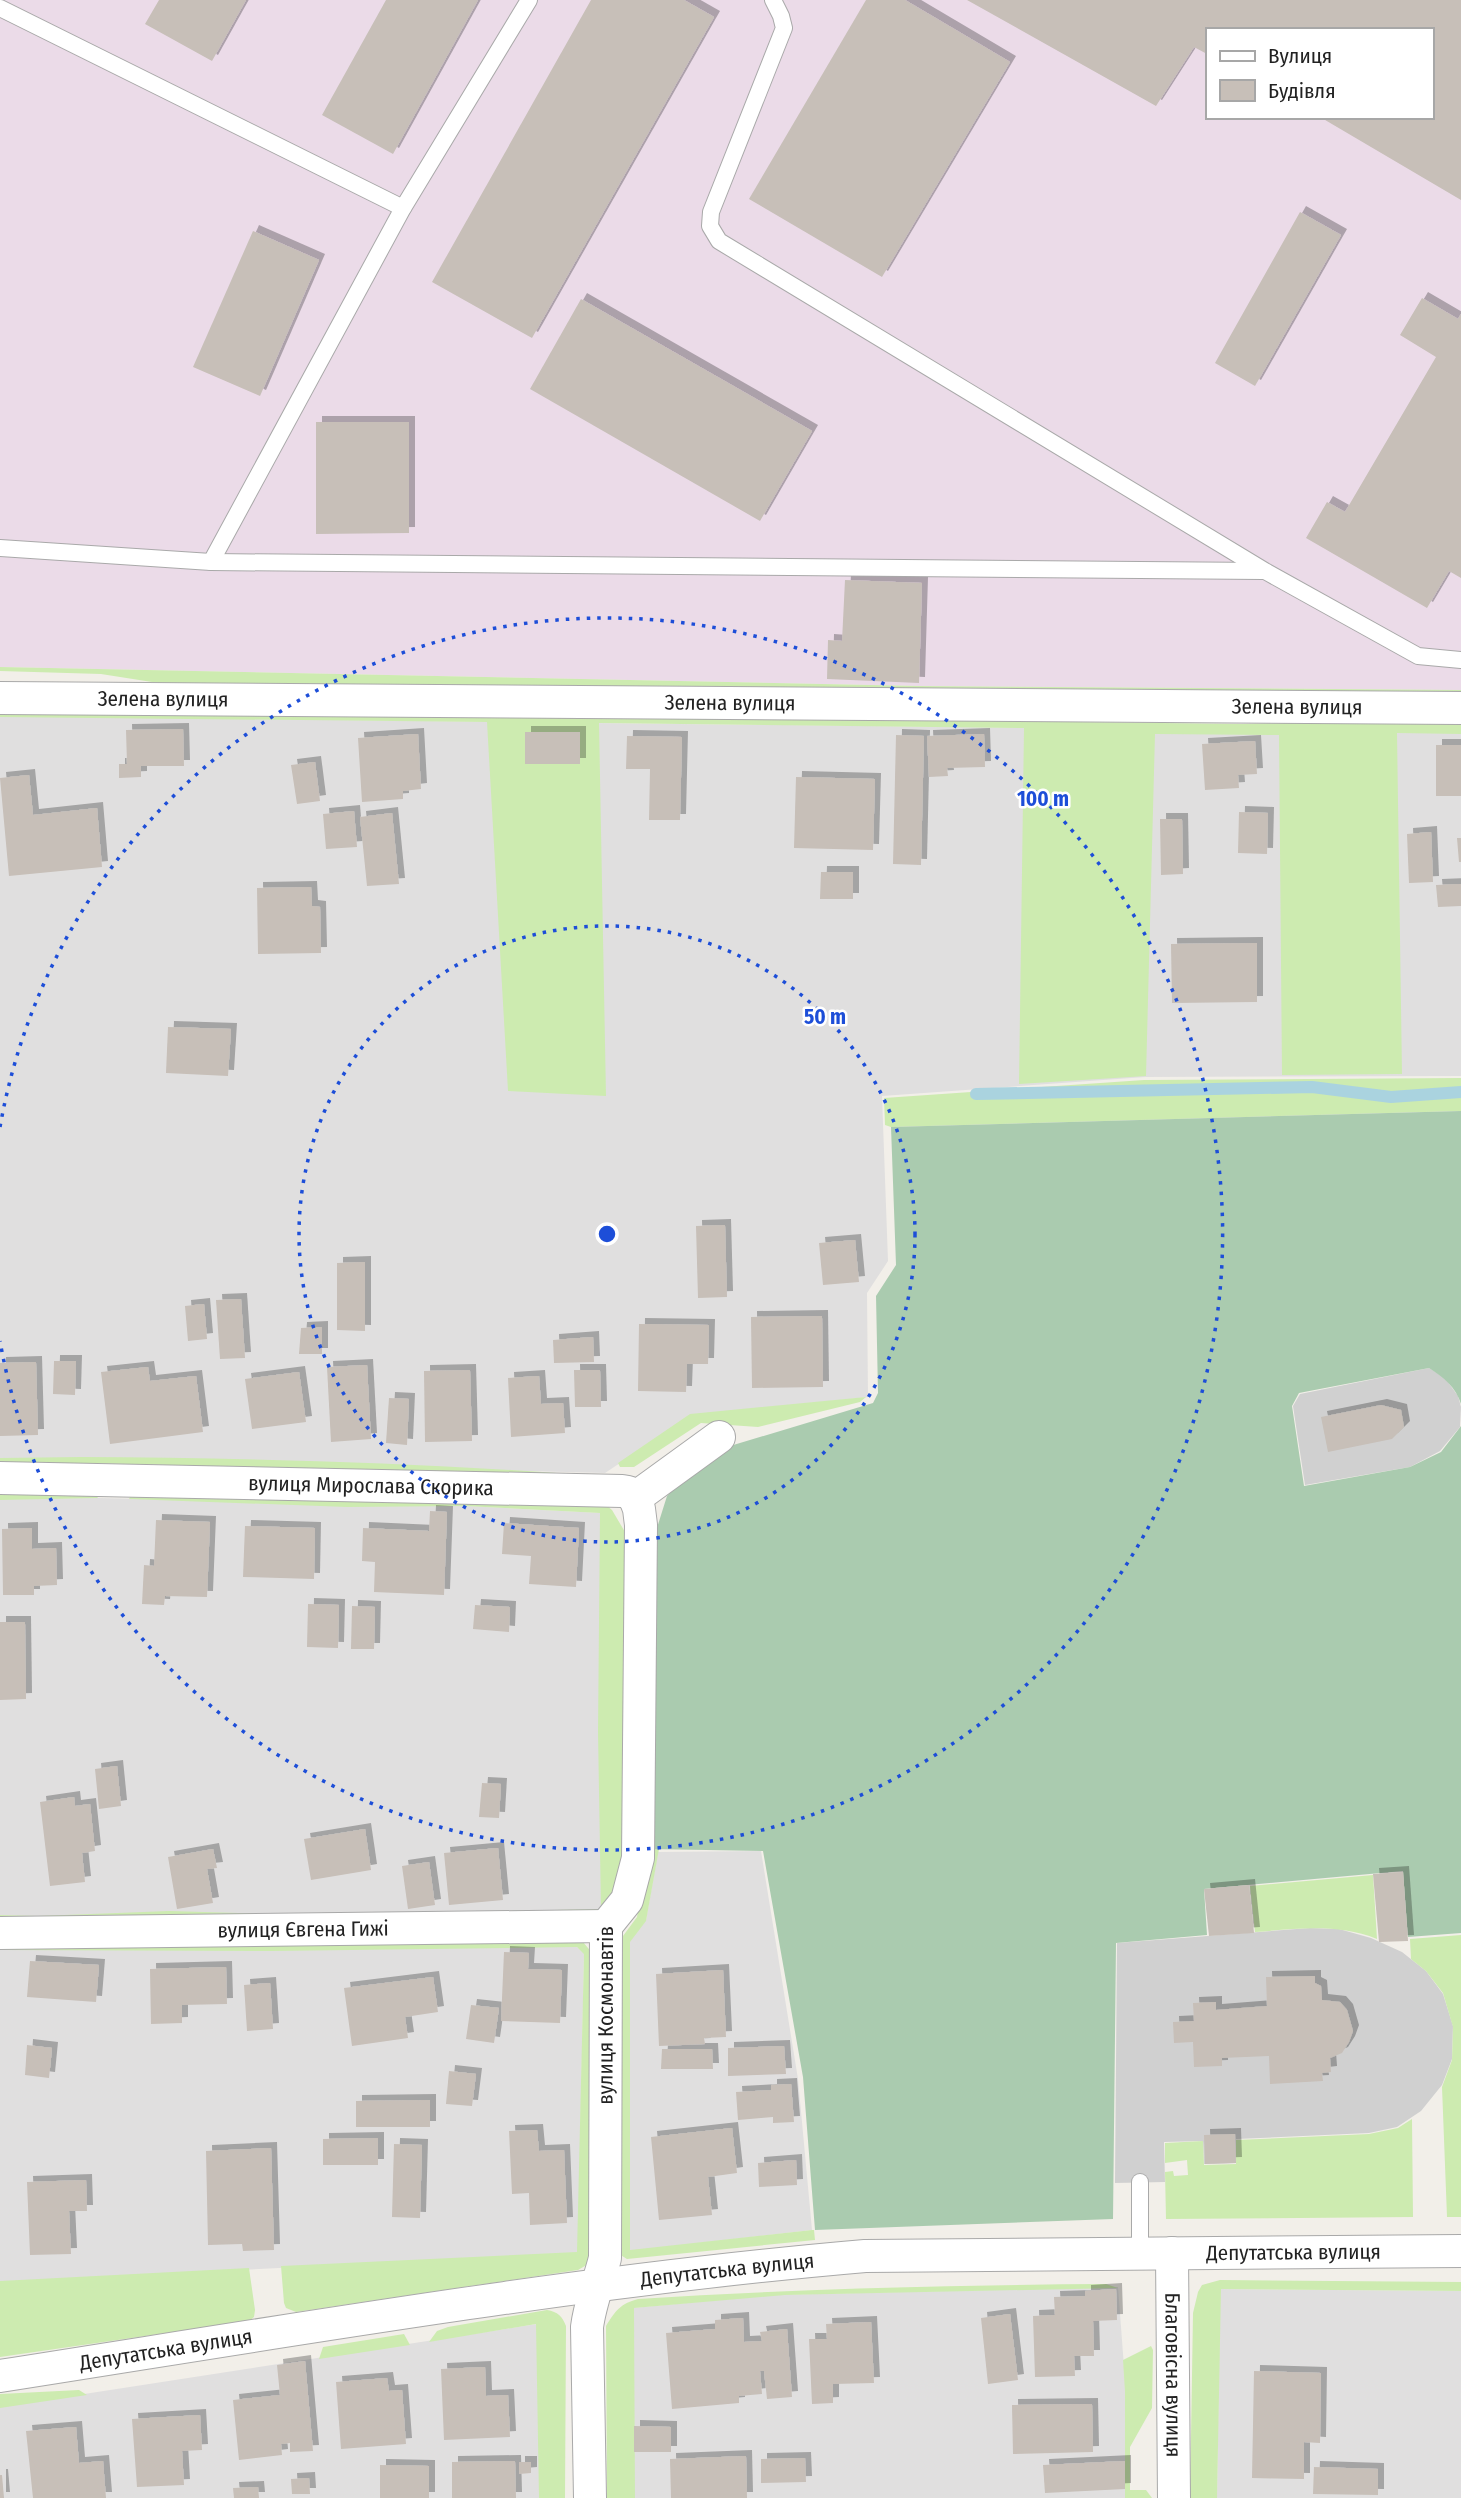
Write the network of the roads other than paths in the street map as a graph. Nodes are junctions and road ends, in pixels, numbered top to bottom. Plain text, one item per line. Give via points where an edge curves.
1 (528, 0) edge
2 (773, 0) edge
3 (0, 8) edge
4 (403, 208) junction
5 (0, 548) edge
6 (211, 562) junction
7 (1265, 571) junction
8 (1461, 660) edge
9 (0, 698) edge
10 (1461, 708) edge
11 (719, 1437) dead end
12 (0, 1478) edge
13 (635, 1498) junction
14 (606, 1926) junction
15 (0, 1933) edge
16 (1140, 2182) dead end
17 (1461, 2251) edge
18 (1172, 2253) junction
19 (1140, 2254) junction
20 (599, 2284) junction
21 (0, 2376) edge
22 (590, 2498) edge
23 (1174, 2498) edge

1 - 4 lane
2 - 7 lane via 784,28 710,212 710,226 719,241
3 - 4 lane
4 - 6 lane
5 - 6 lane
6 - 7 lane
7 - 8 lane via 1418,656
9 - 10 street, Зелена вулиця
11 - 13 street
12 - 13 street, вулиця Мирослава Скорика via 622,1491
13 - 14 street, вулиця Космонавтів via 641,1525 638,1858 627,1900
14 - 15 street, вулиця Євгена Гижі
14 - 20 street, вулиця Космонавтів via 605,2258
16 - 19 lane
17 - 18 street, Депутатська вулиця
18 - 19 street, Депутатська вулиця
18 - 23 street, Благовісна вулиця
19 - 20 street, Депутатська вулиця via 865,2256
20 - 21 street, Депутатська вулиця
20 - 22 street, вулиця Космонавтів via 587,2327

